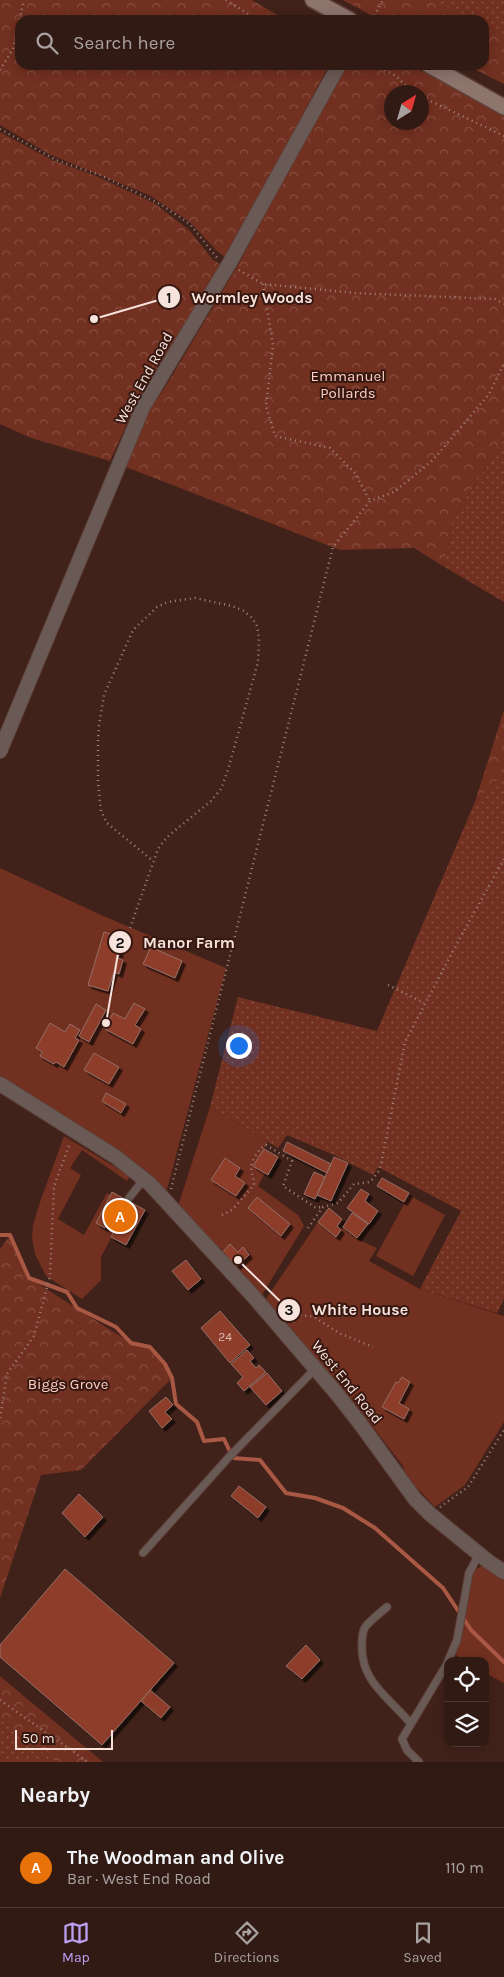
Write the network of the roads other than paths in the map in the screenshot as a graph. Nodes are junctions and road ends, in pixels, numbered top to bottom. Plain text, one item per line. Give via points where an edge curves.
1 (313, 0) edge
2 (341, 15) edge
3 (336, 70) edge
4 (438, 70) edge
5 (504, 107) edge
6 (0, 751) edge
7 (0, 1084) edge
8 (144, 1179) junction
9 (129, 1198) dead end
10 (315, 1369) junction
11 (143, 1553) dead end
12 (479, 1554) junction
13 (504, 1572) edge
14 (387, 1607) dead end
15 (450, 1657) edge
16 (444, 1668) edge
17 (411, 1724) junction
18 (419, 1762) edge

1 - 2 street
3 - 6 street, West End Road via 229,264 143,407
4 - 5 street
7 - 8 street, West End Road via 74,1129
8 - 9 lane
8 - 10 street, West End Road via 254,1297
10 - 11 lane via 229,1456
10 - 12 street, West End Road via 360,1422 415,1498
12 - 13 street, West End Road
12 - 15 lane via 469,1573 457,1640
14 - 17 lane via 365,1626 362,1649 372,1683
16 - 17 lane
17 - 18 lane via 402,1739 407,1750

